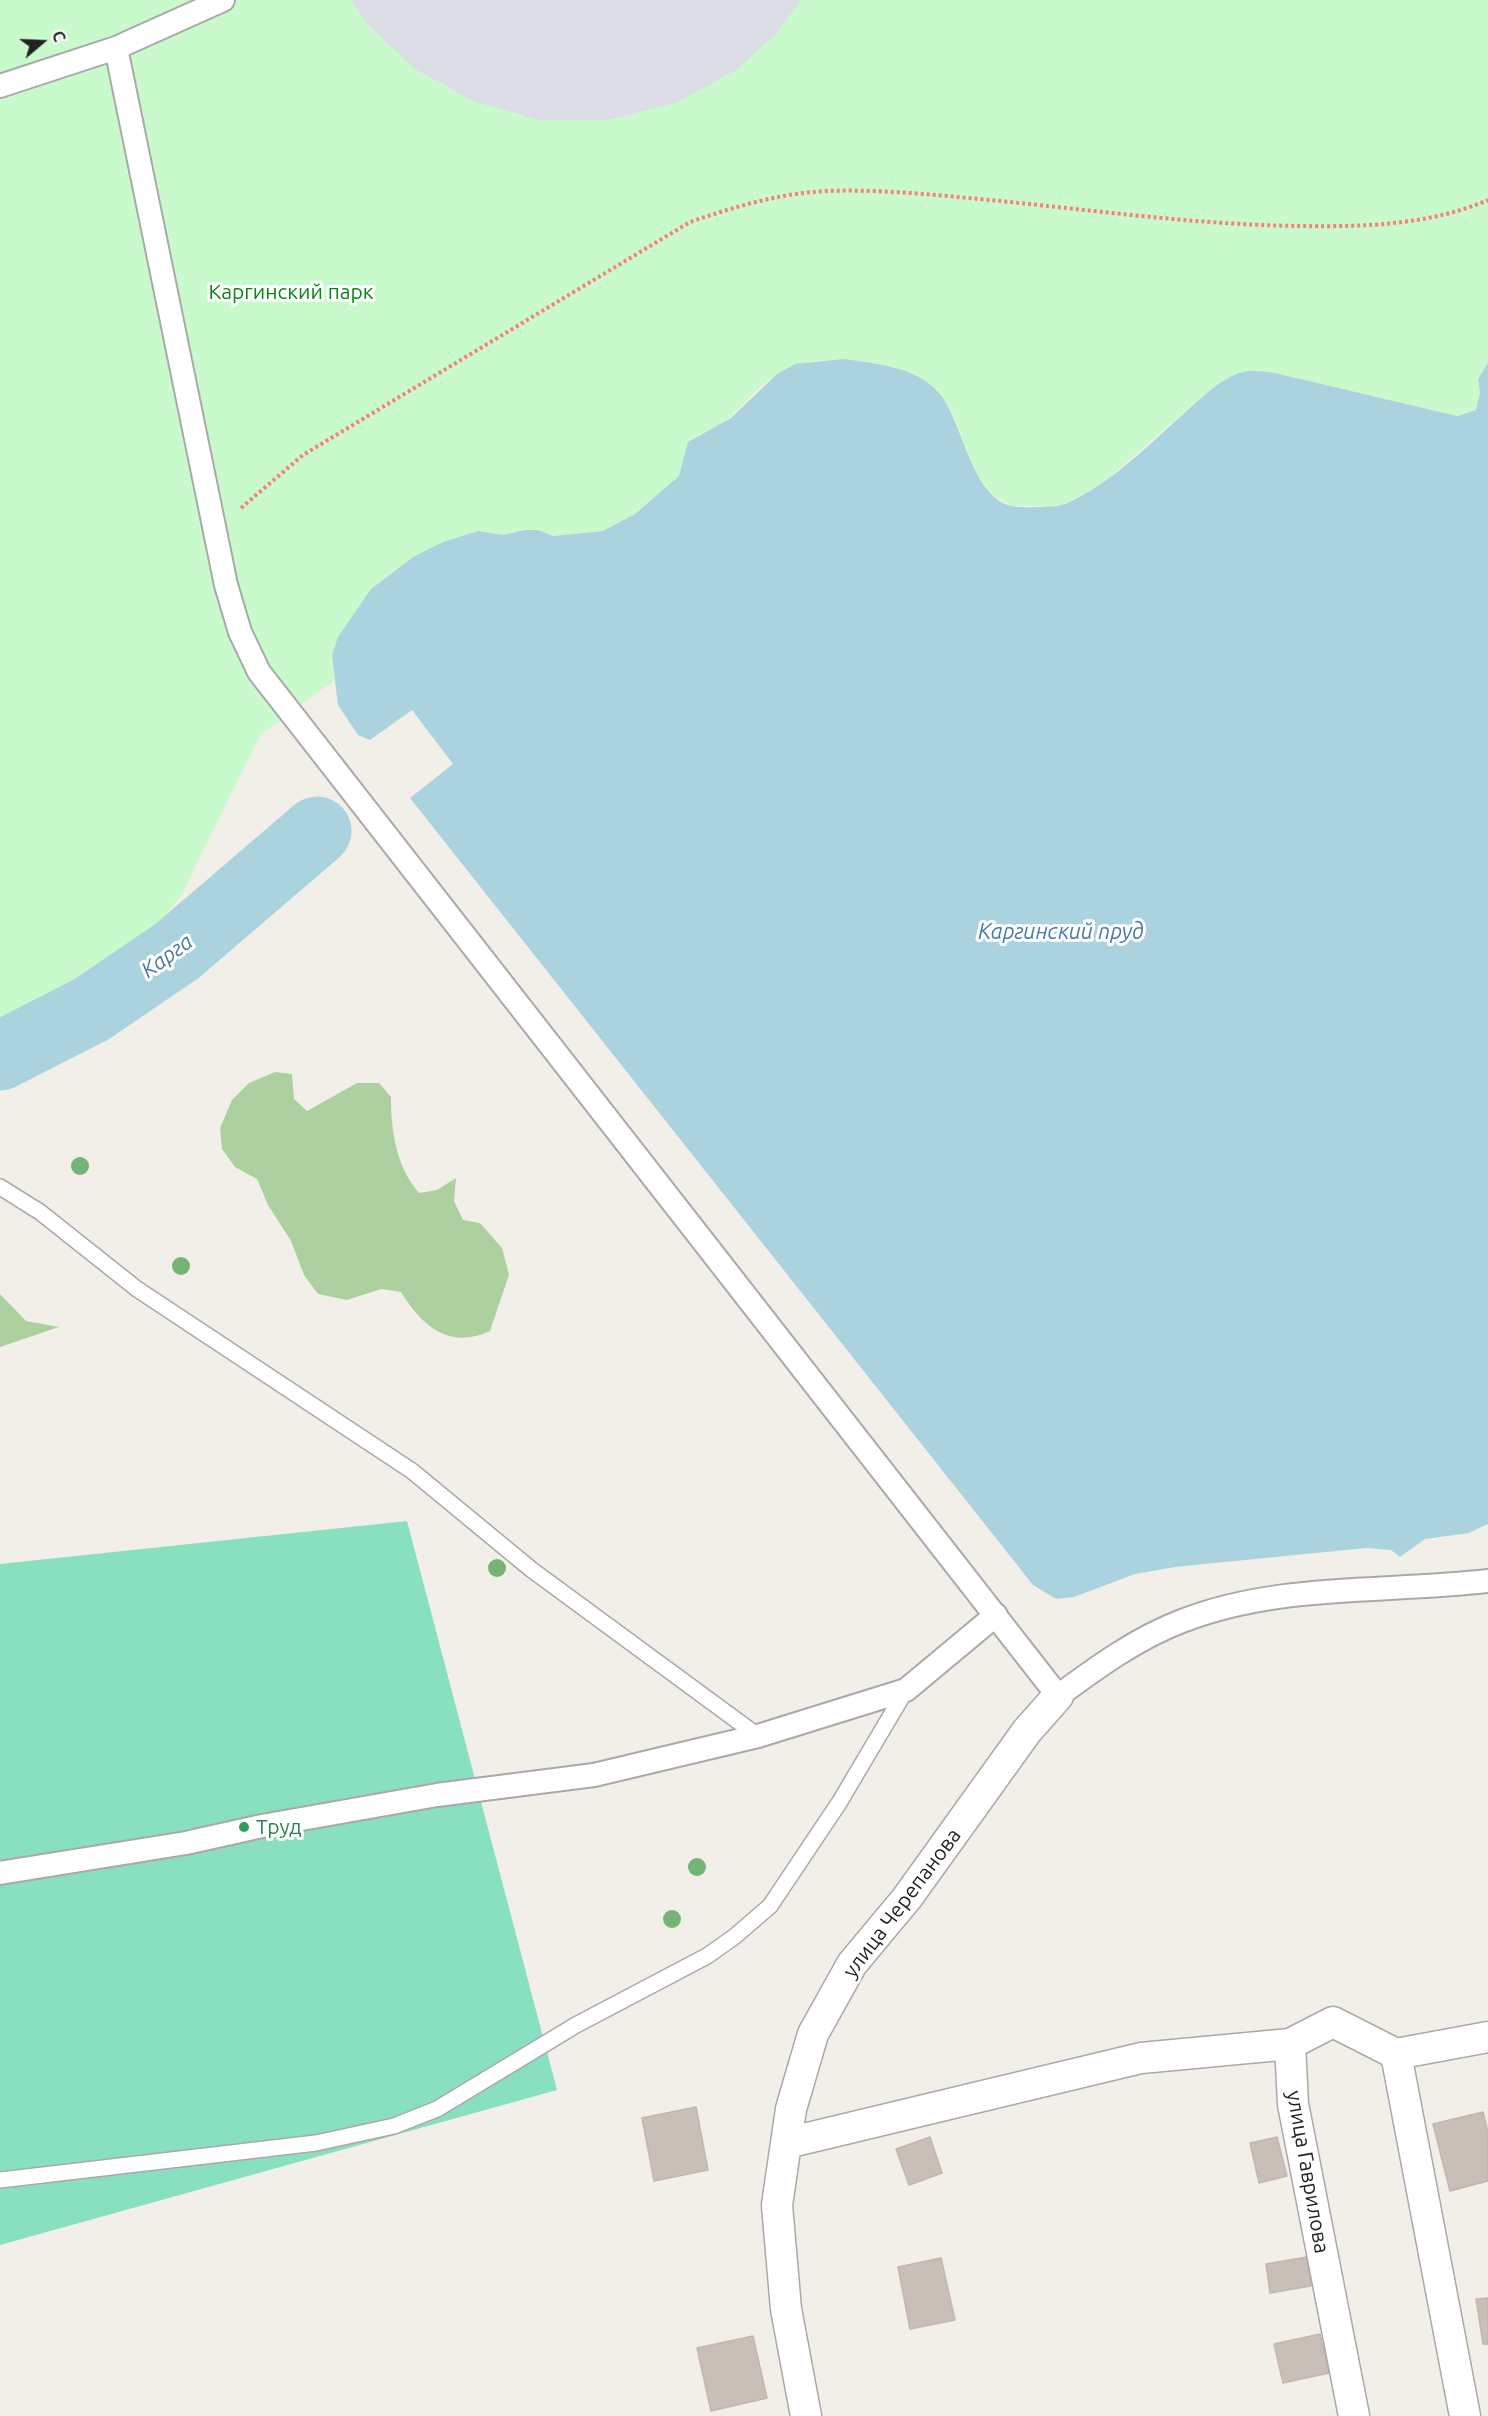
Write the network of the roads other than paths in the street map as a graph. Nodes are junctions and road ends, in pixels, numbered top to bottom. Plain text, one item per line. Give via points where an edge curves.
1 (224, 0) edge
2 (116, 48) junction
3 (0, 86) edge
4 (0, 1187) edge
5 (1488, 1581) edge
6 (996, 1615) junction
7 (906, 1690) junction
8 (1058, 1696) junction
9 (758, 1736) junction
10 (0, 1873) edge
11 (1488, 2037) edge
12 (1290, 2044) junction
13 (1396, 2054) junction
14 (787, 2143) junction
15 (0, 2180) edge
16 (806, 2416) edge
17 (1354, 2416) edge
18 (1465, 2416) edge

1 - 2 street
2 - 3 street
2 - 6 street via 226,585 240,632 259,672
4 - 9 lane via 40,1212 137,1289 412,1471 532,1570
5 - 8 street via 1353,1589 1227,1606 1180,1621 1138,1643
6 - 7 street
6 - 8 street
7 - 9 street
7 - 15 lane via 839,1803 770,1906 707,1956 576,2025 437,2109 394,2126 316,2143
8 - 14 street, улица Черепанова via 1027,1731 921,1878 852,1964 813,2034 791,2109
9 - 10 street via 594,1774 437,1795 186,1843
11 - 13 street
12 - 13 street via 1333,2022
12 - 14 street via 1141,2058
12 - 17 street, улица Гаврилова via 1293,2104
13 - 18 street
14 - 16 street, улица Черепанова via 777,2205 786,2309

